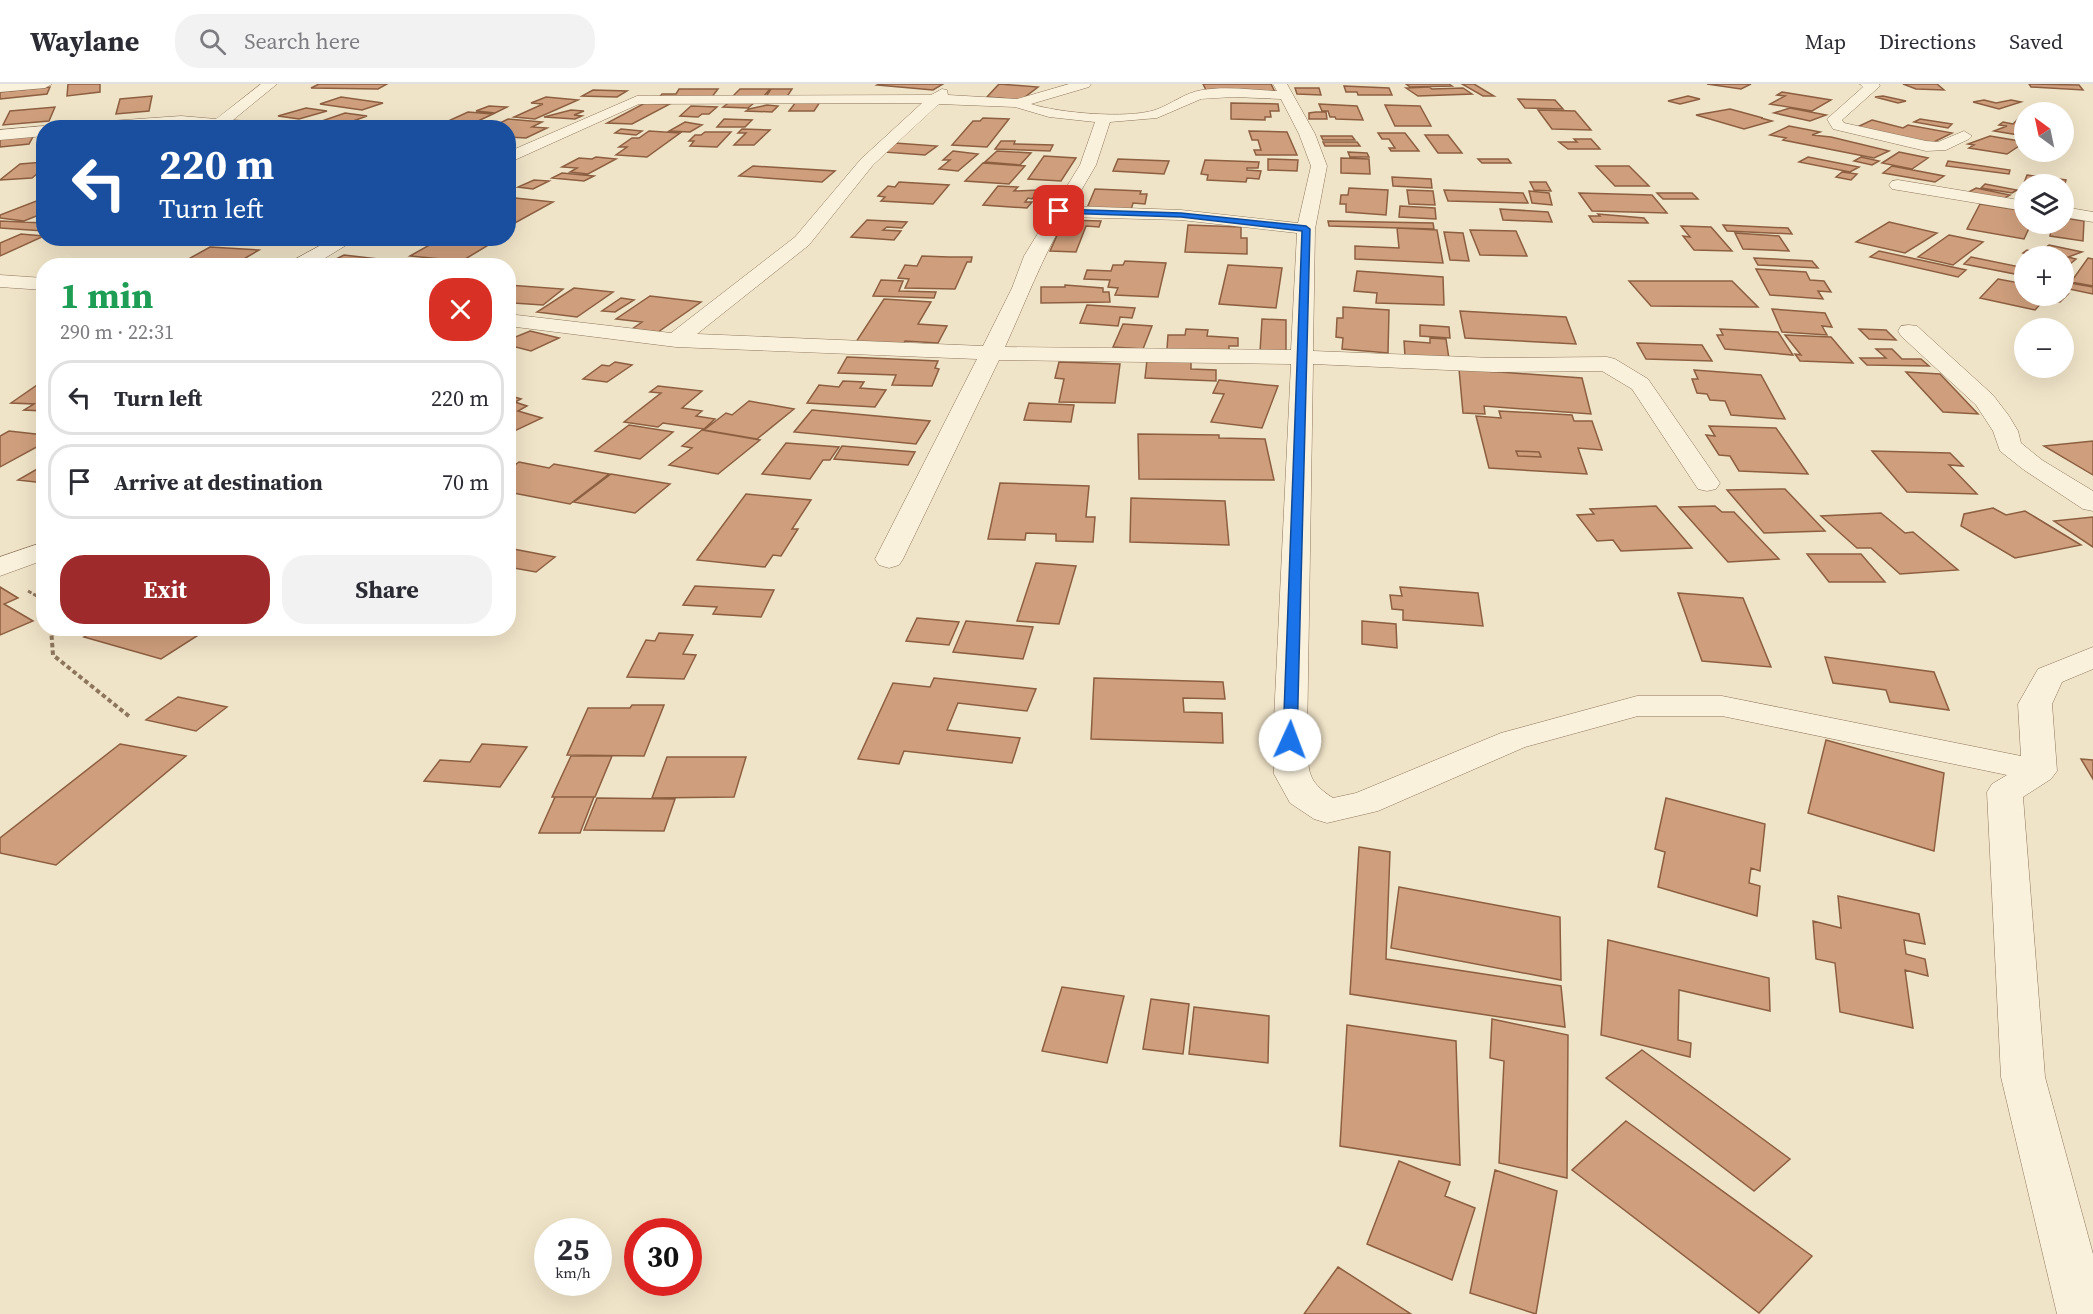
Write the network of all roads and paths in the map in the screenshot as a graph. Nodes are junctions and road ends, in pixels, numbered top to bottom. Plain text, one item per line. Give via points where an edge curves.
1 (45, 84) edge
2 (270, 84) edge
3 (953, 84) edge
4 (1084, 84) edge
5 (1867, 84) edge
6 (0, 88) edge
7 (1283, 90) edge
8 (932, 100) junction
9 (1017, 103) junction
10 (1105, 117) junction
11 (224, 120) edge
12 (36, 132) edge
13 (0, 135) edge
14 (1964, 136) dead end
15 (516, 144) edge
16 (535, 145) junction
17 (516, 154) edge
18 (1898, 185) dead end
19 (2014, 204) edge
20 (1059, 211) junction
21 (2074, 214) edge
22 (2093, 217) edge
23 (1306, 229) junction
24 (335, 246) edge
25 (312, 258) edge
26 (0, 281) edge
27 (36, 283) edge
28 (516, 321) edge
29 (1909, 332) dead end
30 (676, 340) junction
31 (991, 353) junction
32 (1301, 357) junction
33 (1707, 483) dead end
34 (2093, 503) edge
35 (36, 553) edge
36 (889, 559) dead end
37 (0, 567) edge
38 (52, 636) edge
39 (2093, 657) edge
40 (130, 717) dead end
41 (2039, 771) junction
42 (2083, 1314) edge

1 - 6 street
2 - 11 street
3 - 8 street
4 - 9 street
5 - 14 street via 1873,86 1871,90 1858,96 1834,119 1838,126 1926,146 1940,147
7 - 10 street via 1203,94 1156,114
7 - 23 street via 1319,166
8 - 9 street
8 - 16 street via 637,100
8 - 30 street via 867,162 801,241
9 - 10 street via 1045,111
10 - 20 street via 1088,165
12 - 13 street
15 - 16 street
16 - 17 street
18 - 19 street
20 - 23 street via 1181,215
20 - 31 street via 1034,256
21 - 22 street
23 - 32 street
24 - 25 street
26 - 27 street
28 - 30 street
29 - 34 street via 1968,383 2001,420 2009,446
30 - 31 street
31 - 32 street
31 - 36 street
32 - 33 street via 1493,365 1607,364 1640,384
32 - 41 street via 1290,740 1292,774 1303,795 1327,811 1365,802 1514,740 1637,706 1722,705
35 - 37 street
38 - 40 path via 53,655
39 - 41 street via 2049,676 2035,704
41 - 42 street via 2005,792 2023,1077

